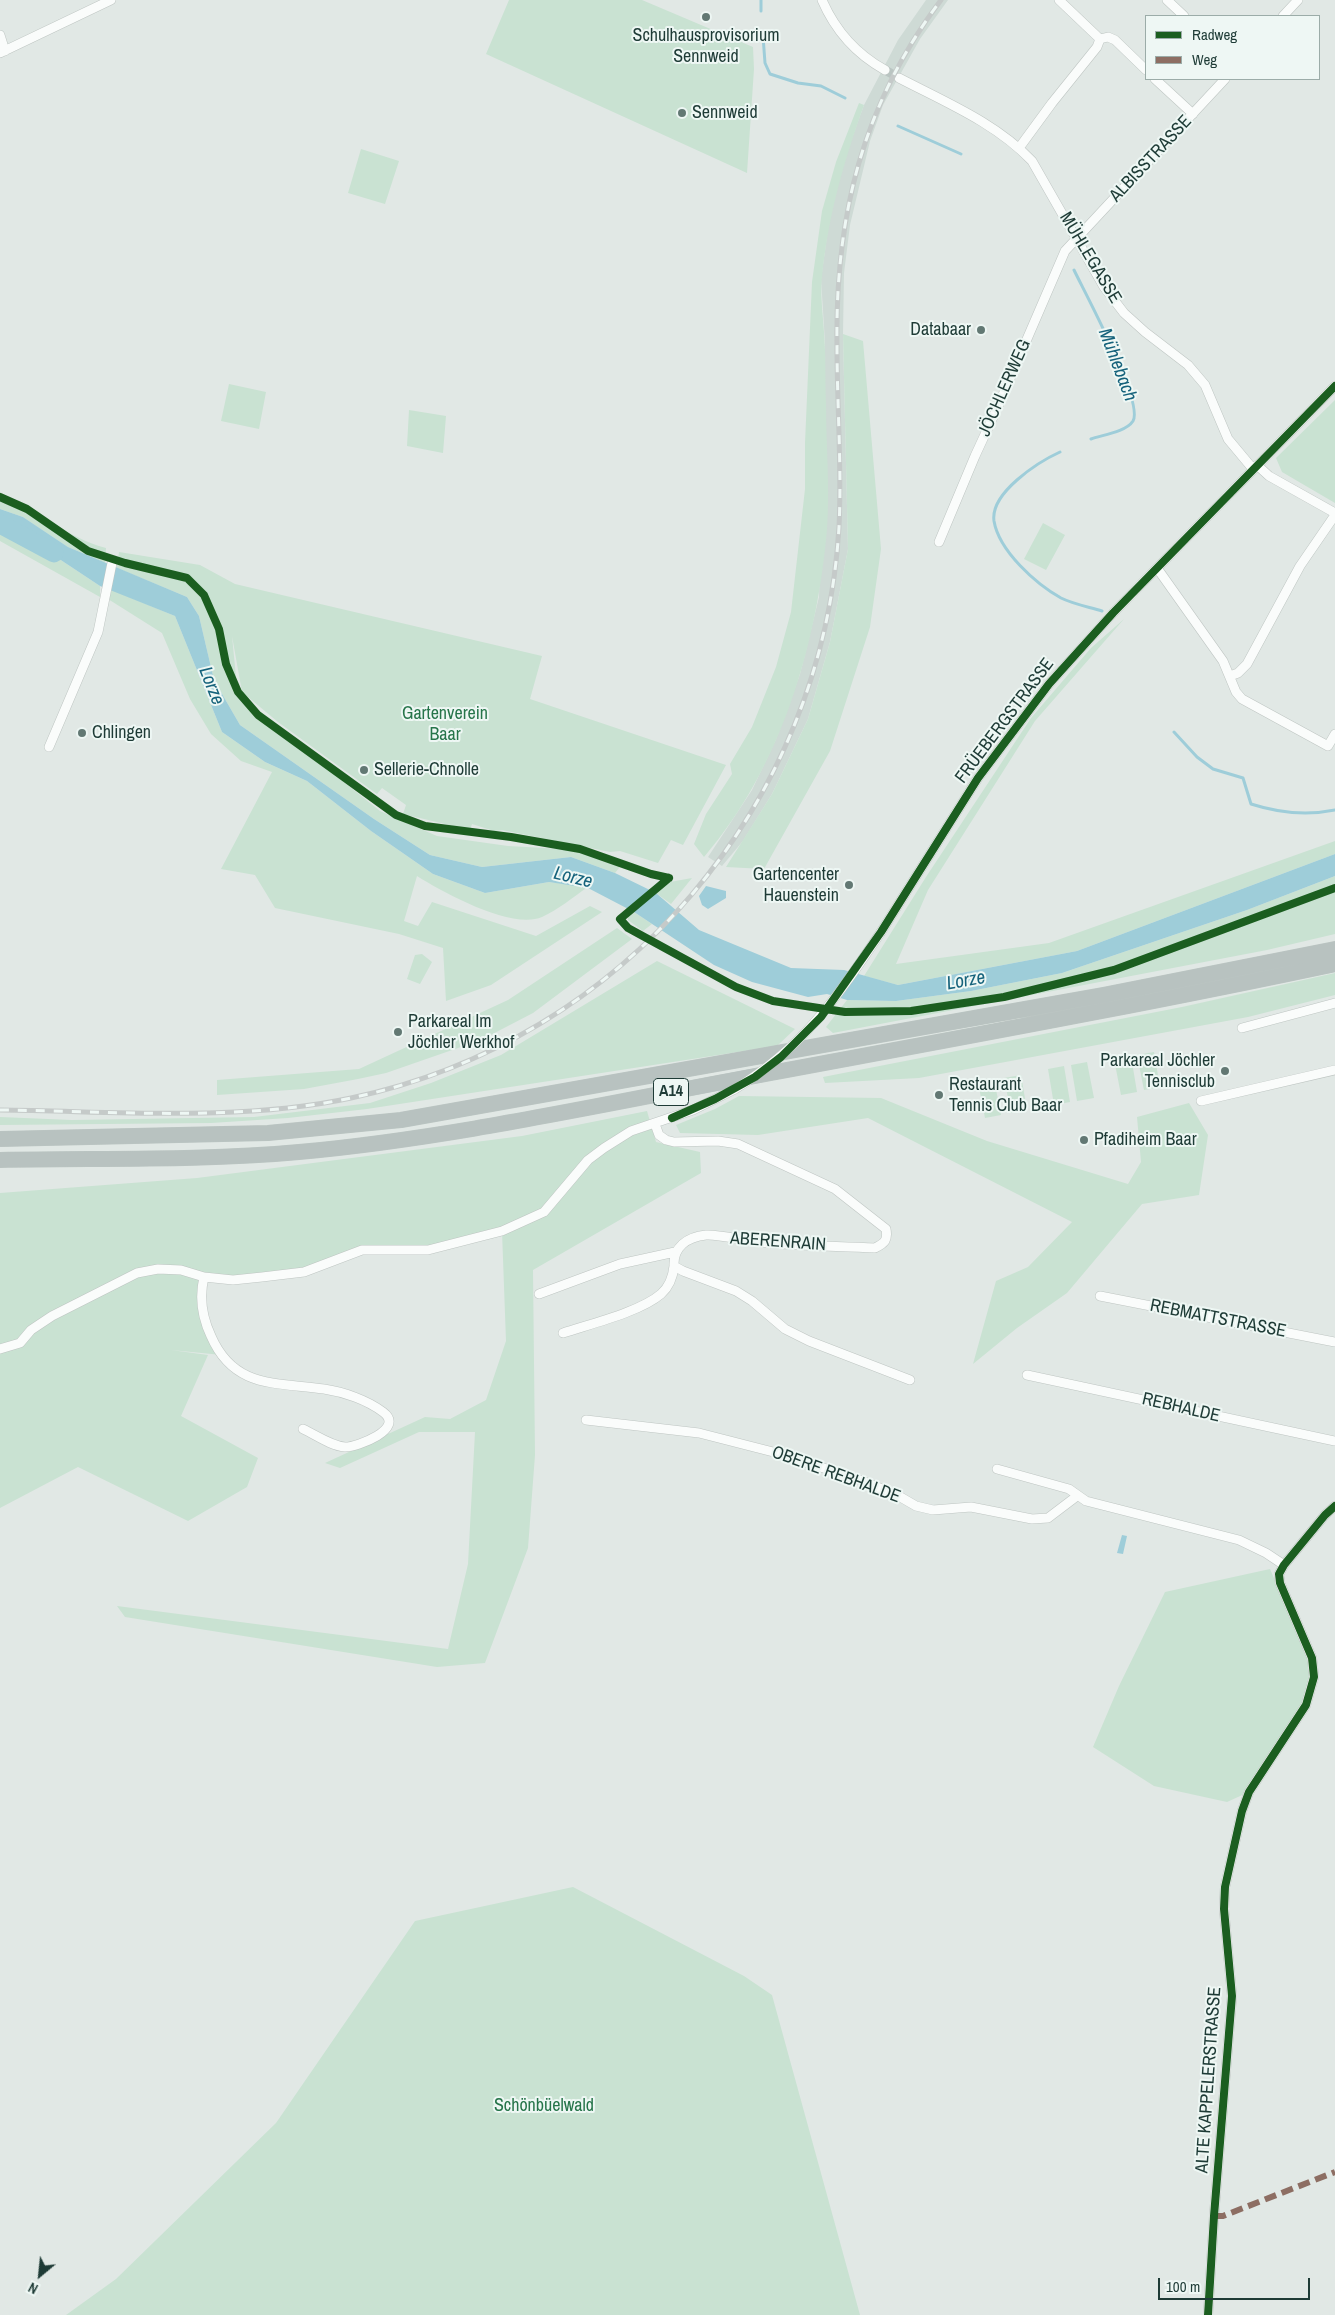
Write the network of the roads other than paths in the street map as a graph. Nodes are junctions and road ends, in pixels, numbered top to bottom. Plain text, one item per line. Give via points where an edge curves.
1 (111, 0) edge
2 (822, 0) edge
3 (1059, 0) edge
4 (1167, 0) edge
5 (1298, 0) edge
6 (92, 4) edge
7 (1183, 15) edge
8 (1284, 15) edge
9 (0, 35) edge
10 (1100, 39) junction
11 (3, 52) edge
12 (1145, 69) edge
13 (884, 70) tunnel mouth
14 (899, 78) tunnel mouth
15 (1156, 80) edge
16 (1224, 80) edge
17 (1193, 114) junction
18 (1019, 148) junction
19 (1077, 238) junction
20 (1335, 386) edge
21 (1255, 467) junction
22 (1335, 514) edge
23 (939, 542) dead end
24 (112, 563) dead end
25 (1157, 568) junction
26 (1230, 676) junction
27 (1335, 734) edge
28 (49, 747) dead end
29 (1332, 748) edge
30 (1335, 949) edge
31 (1335, 964) edge
32 (1335, 1004) edge
33 (1242, 1028) dead end
34 (1335, 1070) edge
35 (1201, 1101) dead end
36 (655, 1124) junction
37 (0, 1138) edge
38 (0, 1160) edge
39 (675, 1252) junction
40 (674, 1266) junction
41 (204, 1277) junction
42 (539, 1294) dead end
43 (1100, 1296) dead end
44 (563, 1334) dead end
45 (1335, 1342) edge
46 (0, 1349) edge
47 (1027, 1375) dead end
48 (910, 1380) dead end
49 (586, 1420) dead end
50 (304, 1429) dead end
51 (1335, 1441) edge
52 (997, 1469) dead end
53 (1078, 1496) junction
54 (1335, 1506) edge
55 (1284, 1565) junction
56 (1208, 2315) edge

1 - 6 street
2 - 13 street via 844,37 870,62
3 - 10 street
4 - 7 street
5 - 8 street
6 - 11 street
9 - 11 street
10 - 12 street via 1108,37 1115,40
10 - 18 street
14 - 18 street, MÜHLEGASSE via 967,113
15 - 17 street
16 - 17 street, ALBISSTRASSE
17 - 19 street, ALBISSTRASSE
18 - 19 street, MÜHLEGASSE via 1043,177
19 - 21 street, MÜHLEGASSE via 1104,287 1124,313 1188,365 1205,385 1228,439
19 - 23 street, JÖCHLERWEG via 1056,268
20 - 21 street, FRÜEBERGSTRASSE
21 - 22 street, MÜHLEGASSE
21 - 25 street, FRÜEBERGSTRASSE
22 - 26 street via 1300,566 1247,664
24 - 28 street via 98,632
25 - 26 street
25 - 36 street, FRÜEBERGSTRASSE, bridge via 1055,678 1004,742 881,932 821,1017 781,1057 735,1089
26 - 29 street via 1242,699
27 - 29 street
30 - 37 highway, A14 via 1104,995 401,1120 268,1133
31 - 38 highway, A14 via 826,1063 401,1140 240,1156
32 - 33 street
34 - 35 street
36 - 39 street, ABERENRAIN via 666,1140 738,1144 835,1189 886,1229 887,1236 884,1243 876,1248 760,1242 706,1235 690,1240
36 - 41 street, FRÜEBERGSTRASSE via 631,1131 604,1148 588,1160 544,1212 502,1231 428,1250 362,1250 304,1272 233,1280
39 - 40 street
39 - 42 street via 620,1264
40 - 44 street via 672,1277 662,1292 648,1303
40 - 48 street via 736,1291 785,1329 809,1341
41 - 46 street, FRÜEBERGSTRASSE via 181,1270 158,1269 137,1273 52,1316 31,1330 20,1343
41 - 50 street via 201,1290 206,1324 222,1355 236,1368 264,1383 345,1394 384,1413 388,1421 386,1429 378,1436 349,1447 336,1445
43 - 45 street, REBMATTSTRASSE
47 - 51 street, REBHALDE
49 - 53 street, OBERE REBHALDE via 699,1433 781,1454 857,1479 916,1506 933,1510 972,1507 1032,1519 1048,1518
52 - 53 street via 1069,1489
53 - 55 street via 1086,1501 1239,1540
54 - 55 street
55 - 56 street, ALTE KAPPELERSTRASSE via 1279,1574 1280,1583 1312,1658 1314,1677 1306,1705 1249,1792 1225,1887 1232,1996

